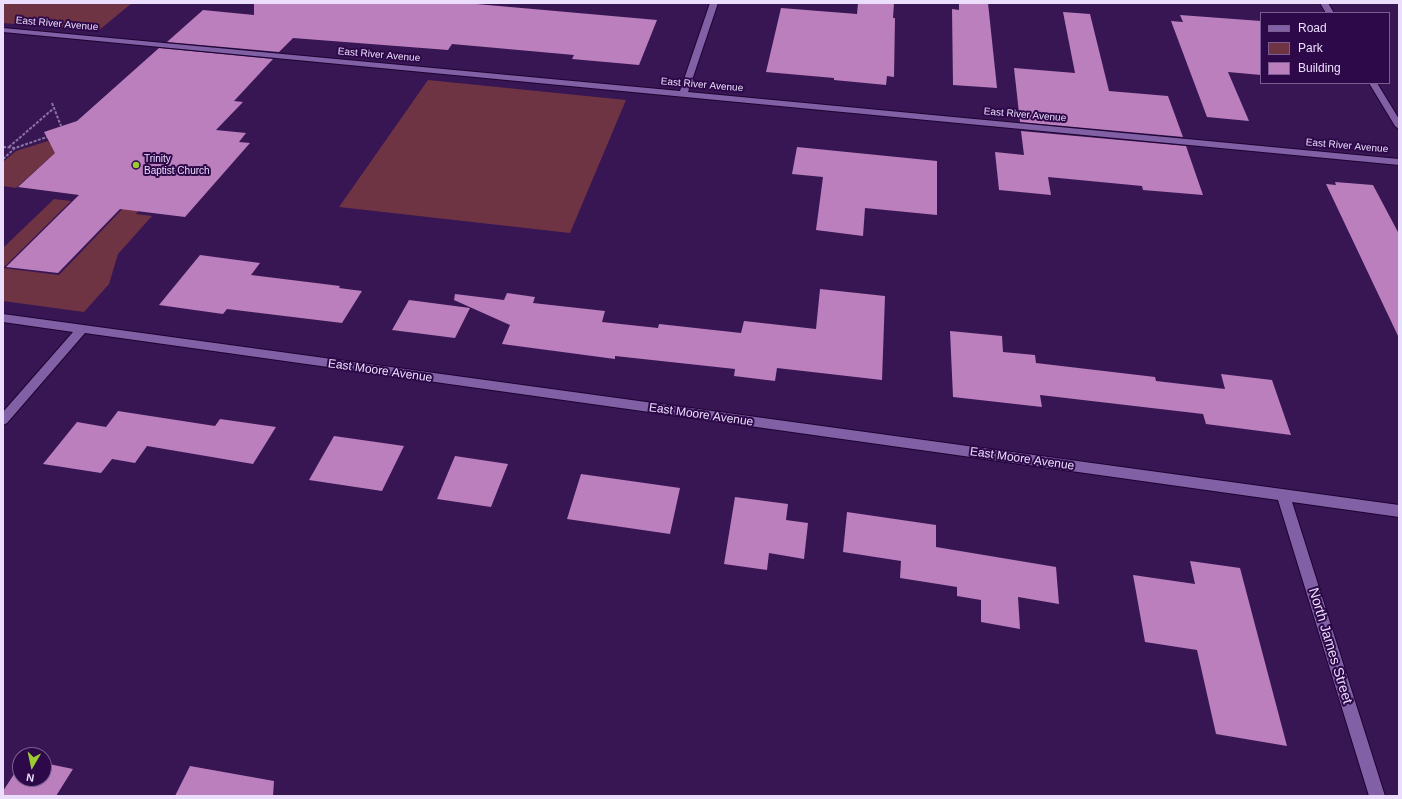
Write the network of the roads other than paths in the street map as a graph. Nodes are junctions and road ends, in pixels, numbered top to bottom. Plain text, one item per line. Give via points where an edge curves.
1 (714, 3) edge
2 (1324, 3) edge
3 (1329, 12) edge
4 (3, 30) edge
5 (1374, 84) edge
6 (683, 94) junction
7 (1399, 126) edge
8 (1399, 162) edge
9 (3, 318) edge
10 (81, 330) junction
11 (3, 420) edge
12 (1283, 495) junction
13 (1399, 511) edge
14 (1377, 796) edge

1 - 6 street
2 - 3 street
4 - 6 street, East River Avenue
5 - 7 street
6 - 8 street, East River Avenue
9 - 10 street, East Moore Avenue
10 - 11 street
10 - 12 street, East Moore Avenue
12 - 13 street, East Moore Avenue
12 - 14 street, North James Street

